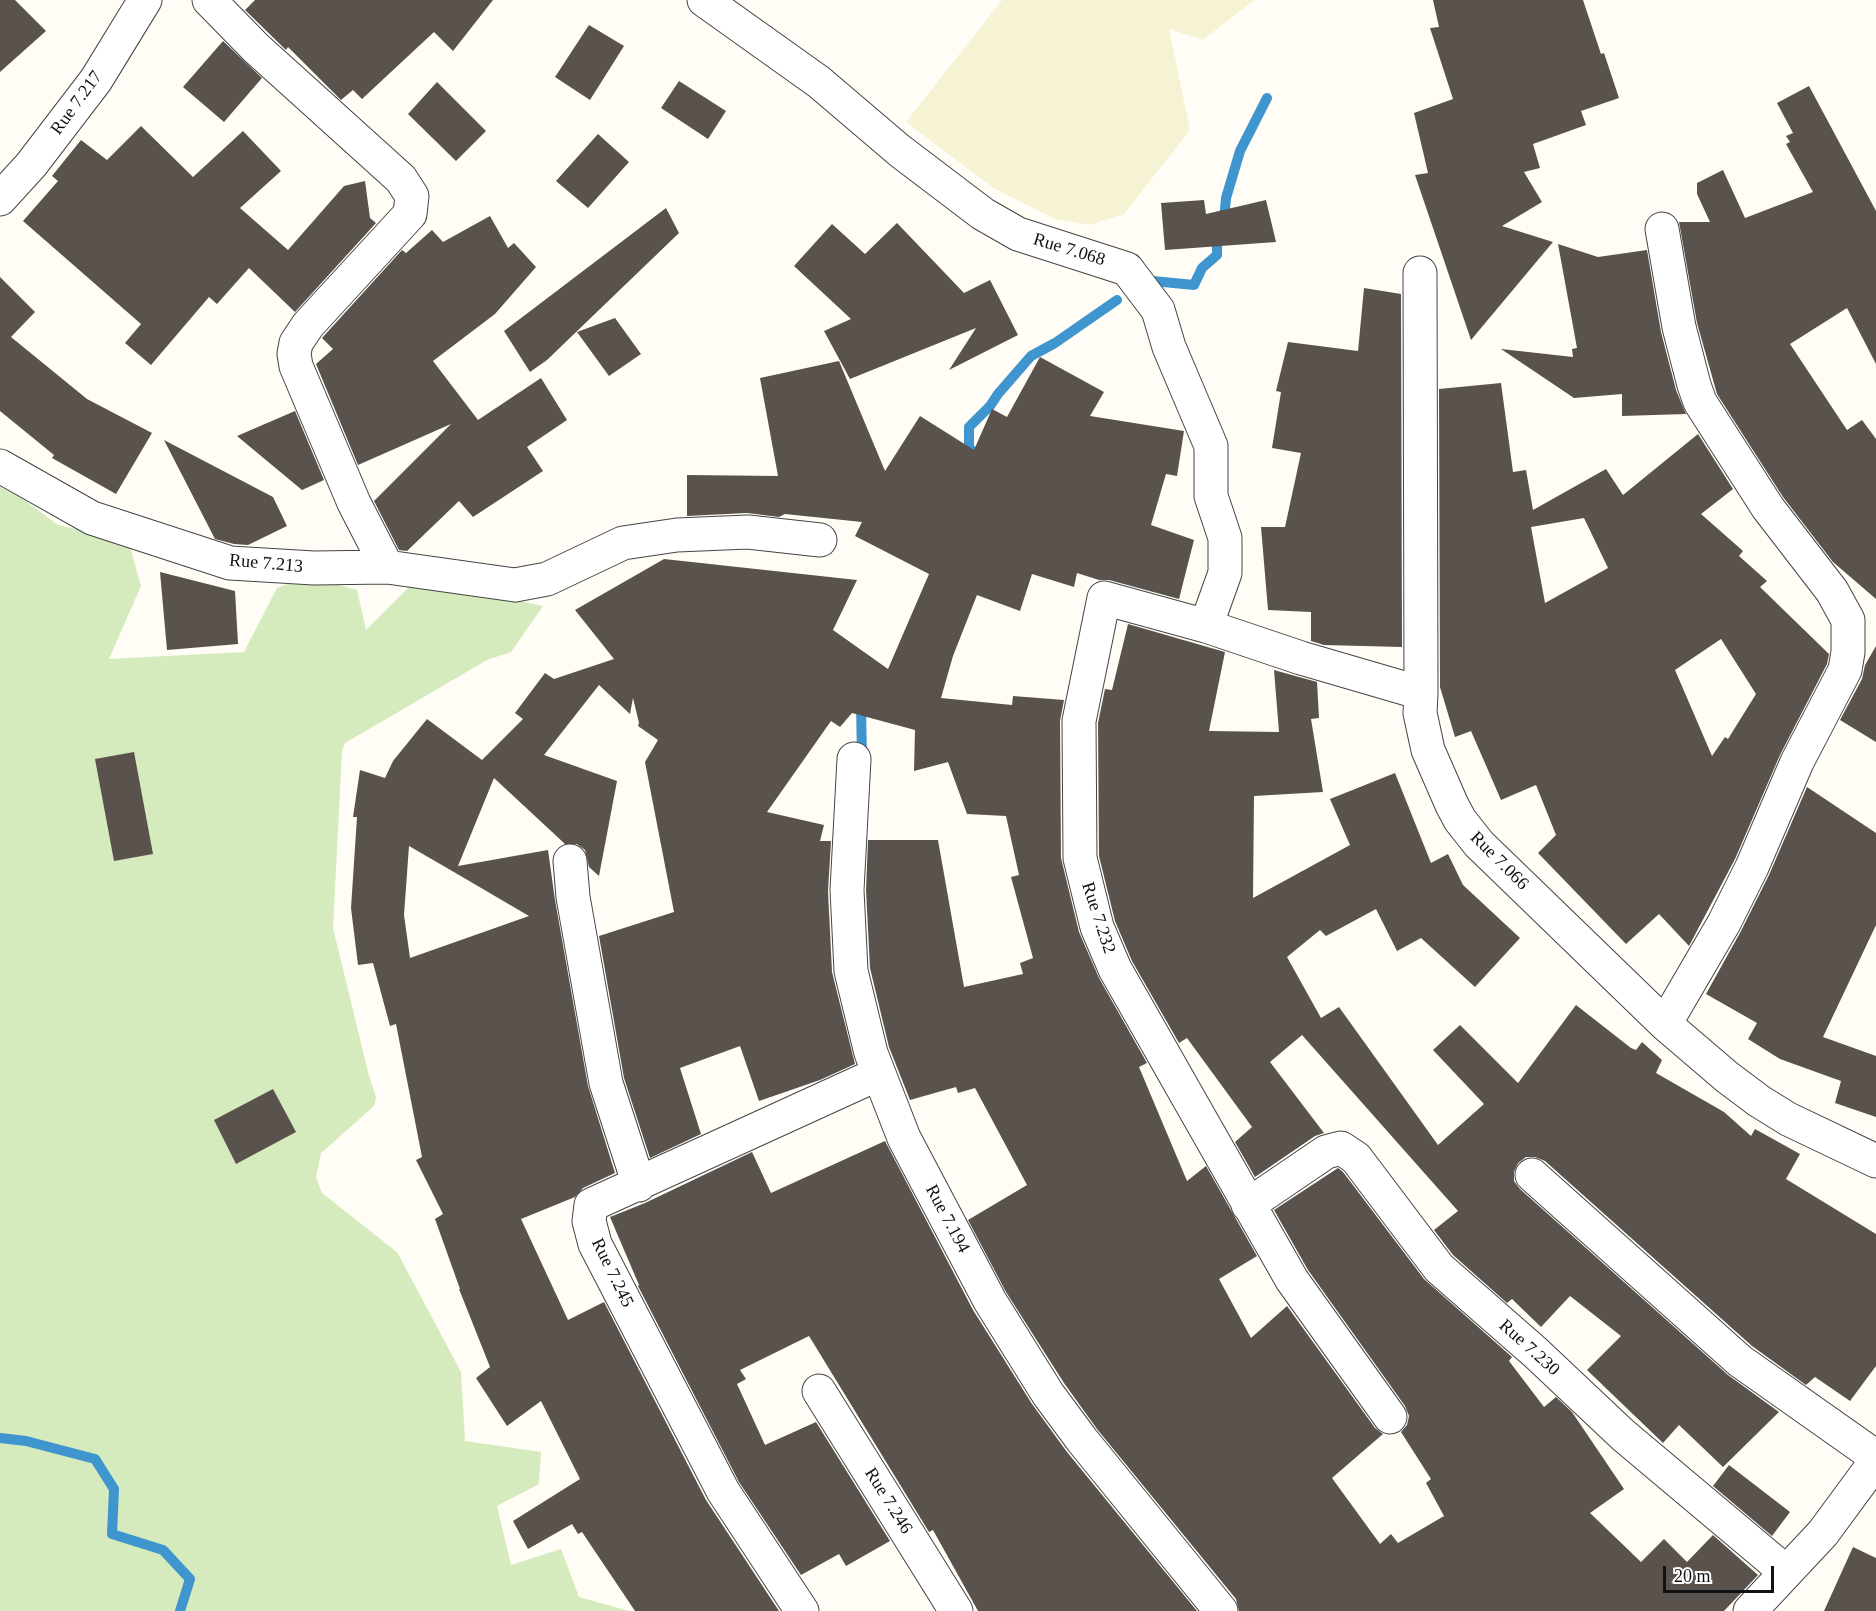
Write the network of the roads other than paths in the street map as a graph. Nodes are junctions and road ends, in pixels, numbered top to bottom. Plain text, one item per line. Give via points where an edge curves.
1 (145, 0) edge
2 (209, 0) edge
3 (704, 0) edge
4 (0, 199) edge
5 (1662, 229) dead end
6 (1420, 273) dead end
7 (0, 466) edge
8 (820, 540) dead end
9 (387, 567) junction
10 (1206, 626) junction
11 (1421, 693) junction
12 (854, 759) dead end
13 (570, 861) dead end
14 (1665, 1024) junction
15 (878, 1074) junction
16 (1876, 1161) edge
17 (1532, 1175) dead end
18 (639, 1185) junction
19 (1248, 1205) junction
20 (819, 1391) dead end
21 (1390, 1417) dead end
22 (1876, 1459) edge
23 (1786, 1572) junction
24 (802, 1611) edge
25 (956, 1611) edge
26 (1221, 1611) edge
27 (1750, 1611) edge

1 - 4 street, Rue 7.217 via 96,80
2 - 9 street via 256,48 401,179 412,196 410,214 308,325 294,354 354,503
3 - 10 street, Rue 7.068 via 819,82 983,214 1018,234 1127,269 1158,310 1169,347 1211,446 1211,496 1225,538 1225,573
5 - 14 street via 1679,327 1700,402 1768,508 1832,591 1848,620 1845,670 1797,762 1752,867
6 - 11 street, Rue 7.066
7 - 9 street, Rue 7.213 via 92,518 230,563
8 - 9 street, Rue 7.213 via 748,532 666,536 623,543 547,579 515,585
10 - 11 street
10 - 19 street, Rue 7.232 via 1104,598 1079,721 1080,858 1097,927 1115,969
11 - 14 street, Rue 7.066 via 1420,713 1428,750 1460,820 1479,844
12 - 15 street, Rue 7.194 via 847,890 851,971
13 - 18 street via 606,1083
14 - 16 street, Rue 7.066 via 1759,1101
15 - 18 street, Rue 7.245
15 - 26 street, Rue 7.194 via 904,1138 990,1301 1048,1394
17 - 22 street via 1740,1361
18 - 24 street, Rue 7.245 via 591,1205 589,1221 595,1244 723,1491
19 - 21 street, Rue 7.232 via 1292,1280
19 - 23 street, Rue 7.230 via 1326,1152 1341,1148 1356,1158 1439,1268 1623,1435
20 - 25 street, Rue 7.246
22 - 23 street via 1823,1533
23 - 27 street

